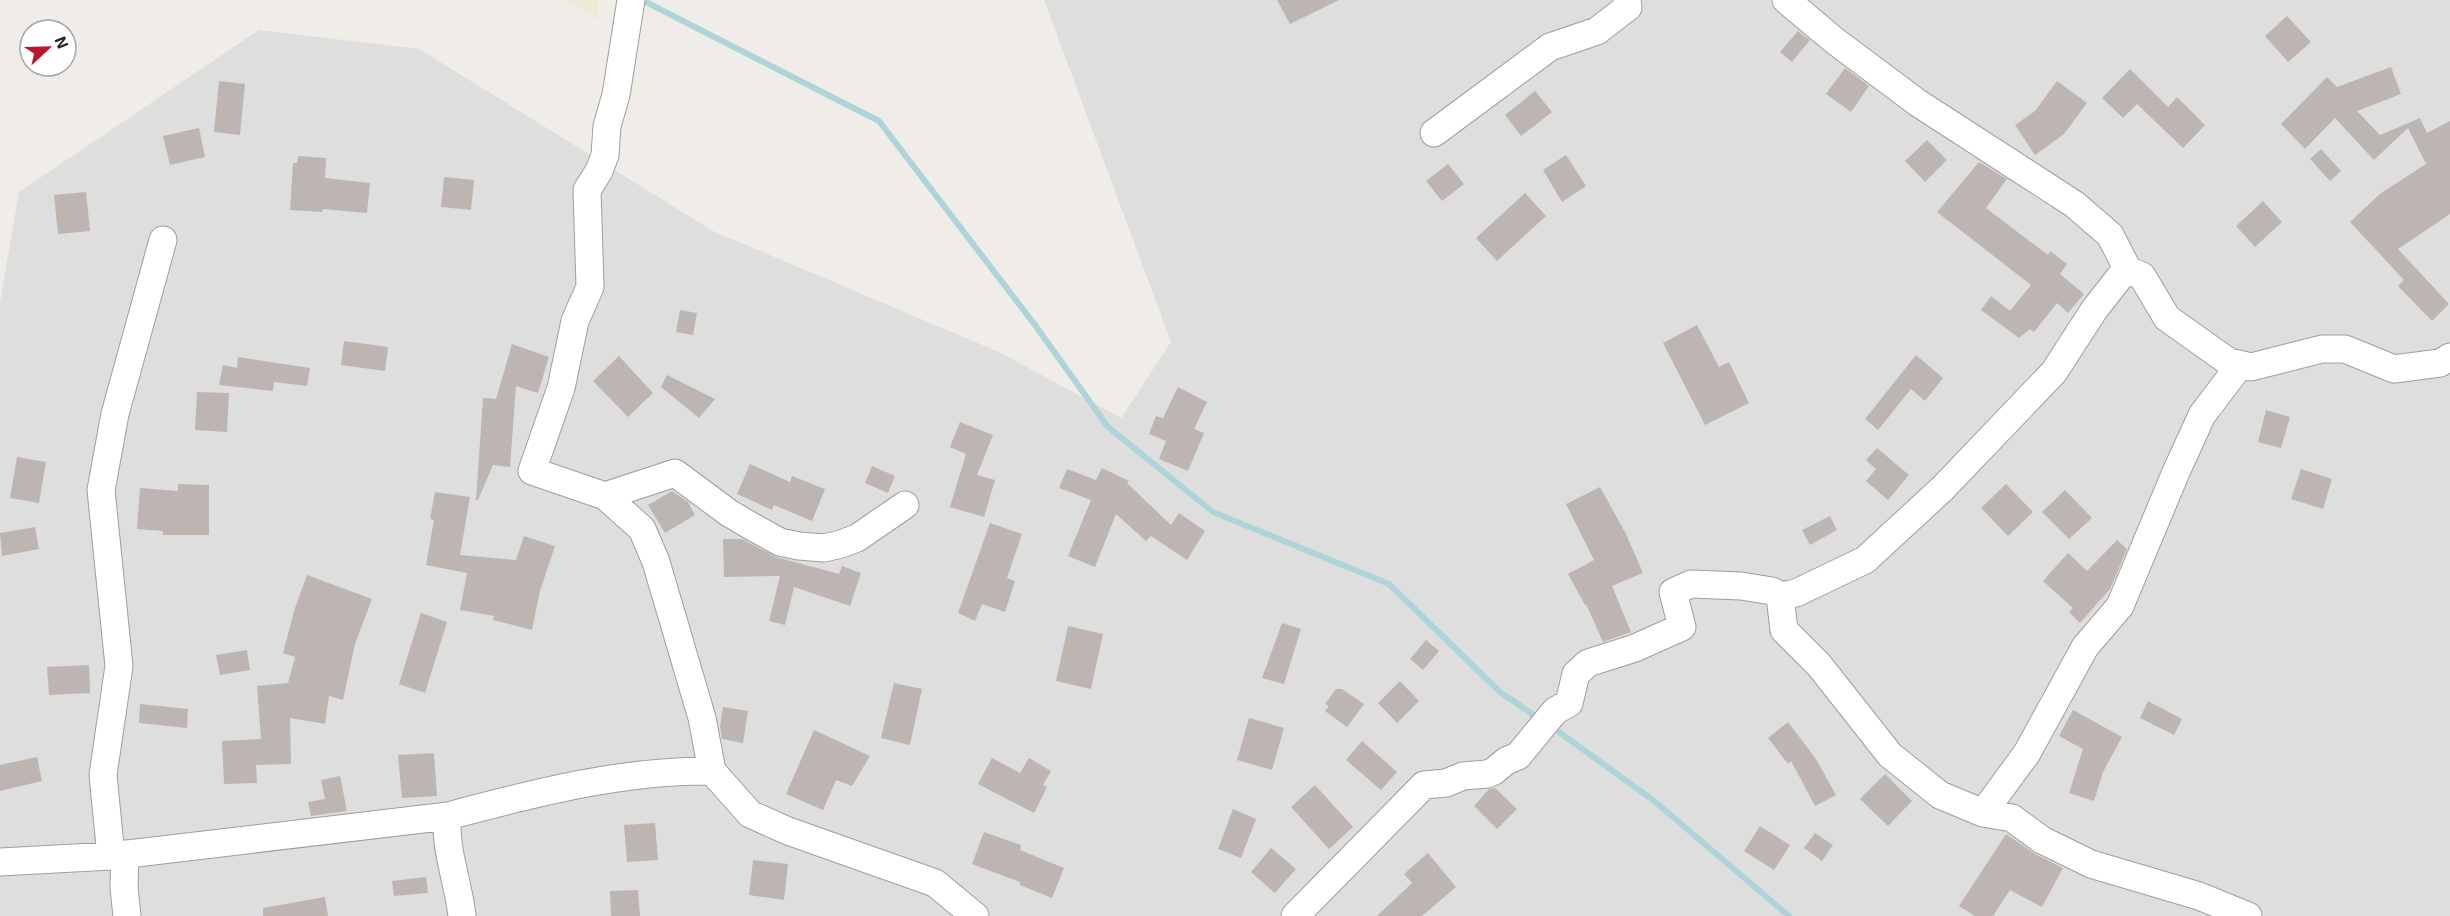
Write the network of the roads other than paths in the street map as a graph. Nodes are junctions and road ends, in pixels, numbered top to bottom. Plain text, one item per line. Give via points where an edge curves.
1 (631, 0) edge
2 (1627, 0) edge
3 (1786, 0) edge
4 (1434, 133) dead end
5 (163, 240) dead end
6 (2128, 270) junction
7 (2450, 357) edge
8 (2240, 365) junction
9 (605, 496) junction
10 (905, 505) dead end
11 (1780, 596) junction
12 (712, 771) junction
13 (1983, 813) junction
14 (448, 816) junction
15 (118, 855) junction
16 (0, 862) edge
17 (127, 916) edge
18 (462, 916) edge
19 (975, 916) edge
20 (1295, 916) edge
21 (2248, 916) edge

1 - 9 street via 605,155 587,190 590,287 575,321 561,388 532,471
2 - 4 street via 1628,7 1598,31 1550,47
3 - 6 street via 1918,102 2074,204 2110,235
5 - 15 street via 115,414 101,490 119,666 103,775
6 - 8 street via 2142,276 2167,318 2229,362
6 - 11 street via 2094,310 2054,372 1942,489 1865,560
7 - 8 street via 2440,363 2394,369 2345,349 2322,349 2251,367
8 - 13 street via 2202,415 2120,606 2085,647 2027,753
9 - 10 street via 675,472 729,513 780,542 824,548 857,538
9 - 12 street via 642,529 656,562 702,718
11 - 13 street via 1784,630 1819,665 1890,755 1940,795
11 - 20 street via 1741,586 1691,584 1673,592 1682,627 1588,663 1576,674 1569,703 1555,711 1518,756 1494,771 1424,785
12 - 14 street via 671,771 594,782
12 - 19 street via 750,814 935,883
13 - 21 street via 2012,818 2042,840 2091,864 2199,896
14 - 15 street
14 - 18 street via 445,831
15 - 16 street
15 - 17 street

